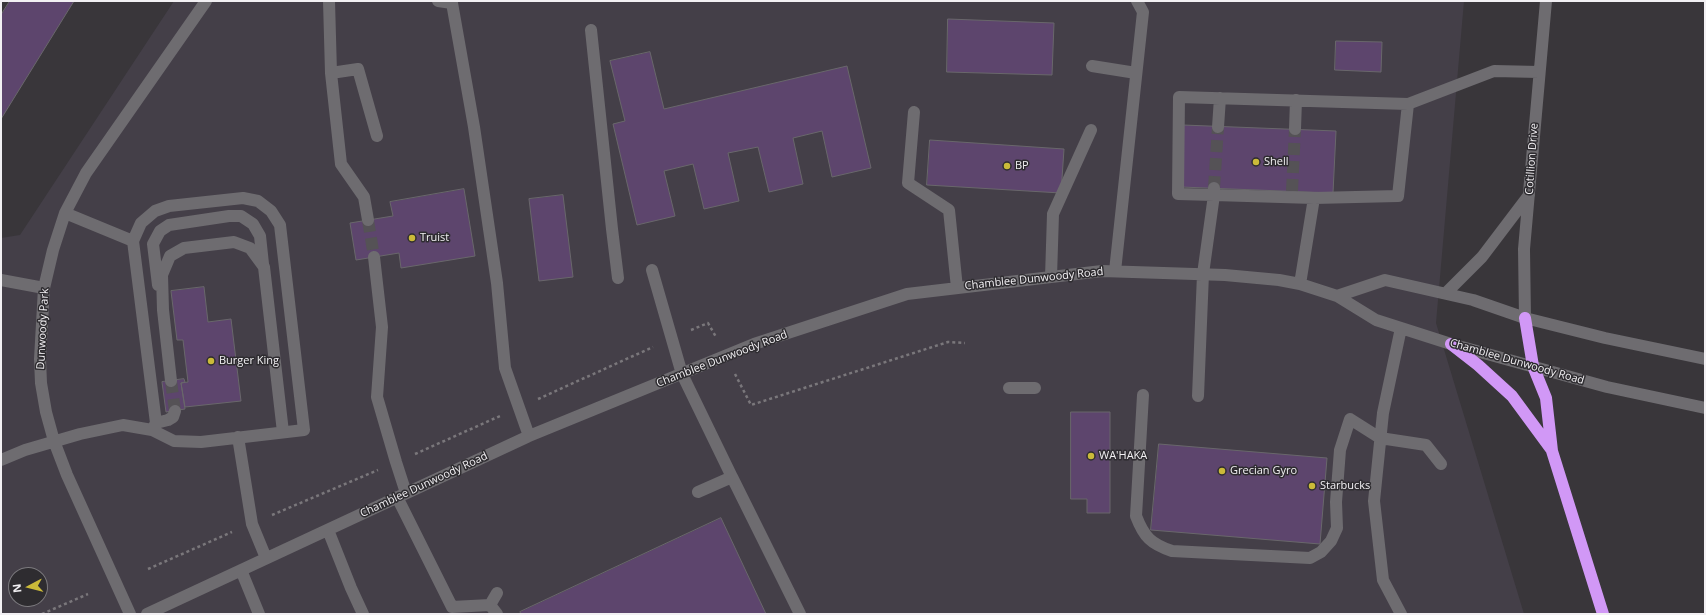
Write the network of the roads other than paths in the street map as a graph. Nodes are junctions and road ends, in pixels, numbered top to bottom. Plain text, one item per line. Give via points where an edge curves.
1 (206, 1) edge
2 (329, 1) edge
3 (438, 1) edge
4 (1137, 1) edge
5 (1546, 1) edge
6 (591, 30) dead end
7 (1092, 66) dead end
8 (1539, 72) junction
9 (331, 73) junction
10 (1136, 73) junction
11 (1220, 98) junction
12 (1296, 100) junction
13 (1408, 104) junction
14 (914, 112) dead end
15 (1218, 126) tunnel mouth
16 (1295, 129) tunnel mouth
17 (1091, 130) dead end
18 (377, 136) dead end
19 (1214, 192) junction
20 (1529, 194) junction
21 (1314, 198) junction
22 (65, 213) junction
23 (368, 220) tunnel mouth
24 (133, 241) junction
25 (374, 257) tunnel mouth
26 (264, 267) junction
27 (652, 270) dead end
28 (1115, 271) junction
29 (1203, 274) junction
30 (1051, 277) junction
31 (618, 278) dead end
32 (1, 280) edge
33 (1300, 284) junction
34 (44, 288) junction
35 (957, 288) junction
36 (1446, 294) junction
37 (1337, 296) junction
38 (163, 310) junction
39 (1525, 318) junction
40 (1401, 328) junction
41 (1451, 344) junction
42 (1704, 358) edge
43 (1533, 366) junction
44 (682, 374) junction
45 (171, 381) tunnel mouth
46 (1009, 388) dead end
47 (1035, 388) dead end
48 (1143, 396) dead end
49 (1198, 396) dead end
50 (1705, 408) edge
51 (175, 410) dead end
52 (154, 426) junction
53 (283, 432) junction
54 (529, 436) junction
55 (238, 437) junction
56 (1380, 438) junction
57 (54, 441) junction
58 (1552, 451) junction
59 (1, 460) edge
60 (1441, 464) dead end
61 (732, 477) junction
62 (698, 492) dead end
63 (402, 495) junction
64 (328, 530) junction
65 (266, 558) junction
66 (241, 570) junction
67 (497, 593) dead end
68 (493, 609) edge
69 (130, 614) edge
70 (147, 614) edge
71 (259, 614) edge
72 (363, 614) edge
73 (800, 614) edge
74 (1401, 614) edge
75 (1603, 614) edge

1 - 22 street, Dunwoody Park via 86,173
2 - 9 street
3 - 54 street via 452,3 474,127 497,283 505,368
4 - 10 street via 1143,12
5 - 8 street, Cotillion Drive
6 - 31 street
7 - 10 street
8 - 13 street via 1494,71
8 - 20 street, Cotillion Drive
9 - 18 street via 358,69
9 - 23 street via 341,164 364,197
10 - 28 street
11 - 12 street
11 - 15 street
11 - 19 street via 1179,97 1178,194
12 - 13 street
12 - 16 street
13 - 21 street via 1398,196
14 - 35 street via 908,183 950,210
17 - 30 street via 1053,214
19 - 21 street via 1292,194
19 - 29 street
20 - 36 street via 1482,257
20 - 39 street, Cotillion Drive via 1524,249
21 - 33 street
22 - 24 street
22 - 34 street, Dunwoody Park
24 - 52 street
24 - 53 street via 141,223 155,211 169,206 243,198 258,201 271,211 280,224 304,430
25 - 63 street via 382,327 377,397 396,462
26 - 38 street via 250,248 234,242 184,248 170,256 162,275
26 - 38 street via 260,236 253,224 241,216 169,225 160,231 153,244 155,272
26 - 53 street
27 - 44 street
28 - 29 street, Chamblee Dunwoody Road
28 - 30 street, Chamblee Dunwoody Road
29 - 33 street, Chamblee Dunwoody Road
29 - 49 street
30 - 35 street, Chamblee Dunwoody Road
32 - 34 street
33 - 37 street, Chamblee Dunwoody Road
34 - 57 street, Dunwoody Park via 41,383
35 - 44 street, Chamblee Dunwoody Road via 907,294 754,344
36 - 37 street via 1385,280
36 - 39 street via 1473,300
37 - 40 street, Chamblee Dunwoody Road via 1376,320
38 - 45 street
39 - 42 street via 1605,338
39 - 43 highway
40 - 41 street, Chamblee Dunwoody Road
40 - 56 street
41 - 43 street, Chamblee Dunwoody Road
41 - 58 highway via 1512,396
43 - 50 street, Chamblee Dunwoody Road via 1607,387
43 - 58 highway via 1546,398
44 - 54 street, Chamblee Dunwoody Road
44 - 61 street
46 - 47 street
48 - 56 street via 1136,516 1140,529 1155,545 1172,551 1310,558 1321,552 1331,541 1337,528 1340,450 1350,419
51 - 52 street via 173,417
52 - 55 street via 174,441 201,442
52 - 57 street via 123,425
53 - 55 street
54 - 63 street, Chamblee Dunwoody Road
55 - 65 street via 252,524
56 - 60 street via 1426,445
56 - 74 street via 1374,501 1383,580
57 - 59 street
57 - 69 street, Dunwoody Park
58 - 75 highway
61 - 62 street
61 - 73 street
63 - 64 street, Chamblee Dunwoody Road
63 - 68 street via 452,607
64 - 65 street, Chamblee Dunwoody Road
64 - 72 street
65 - 66 street, Chamblee Dunwoody Road
66 - 70 street, Chamblee Dunwoody Road
66 - 71 street
67 - 68 street

